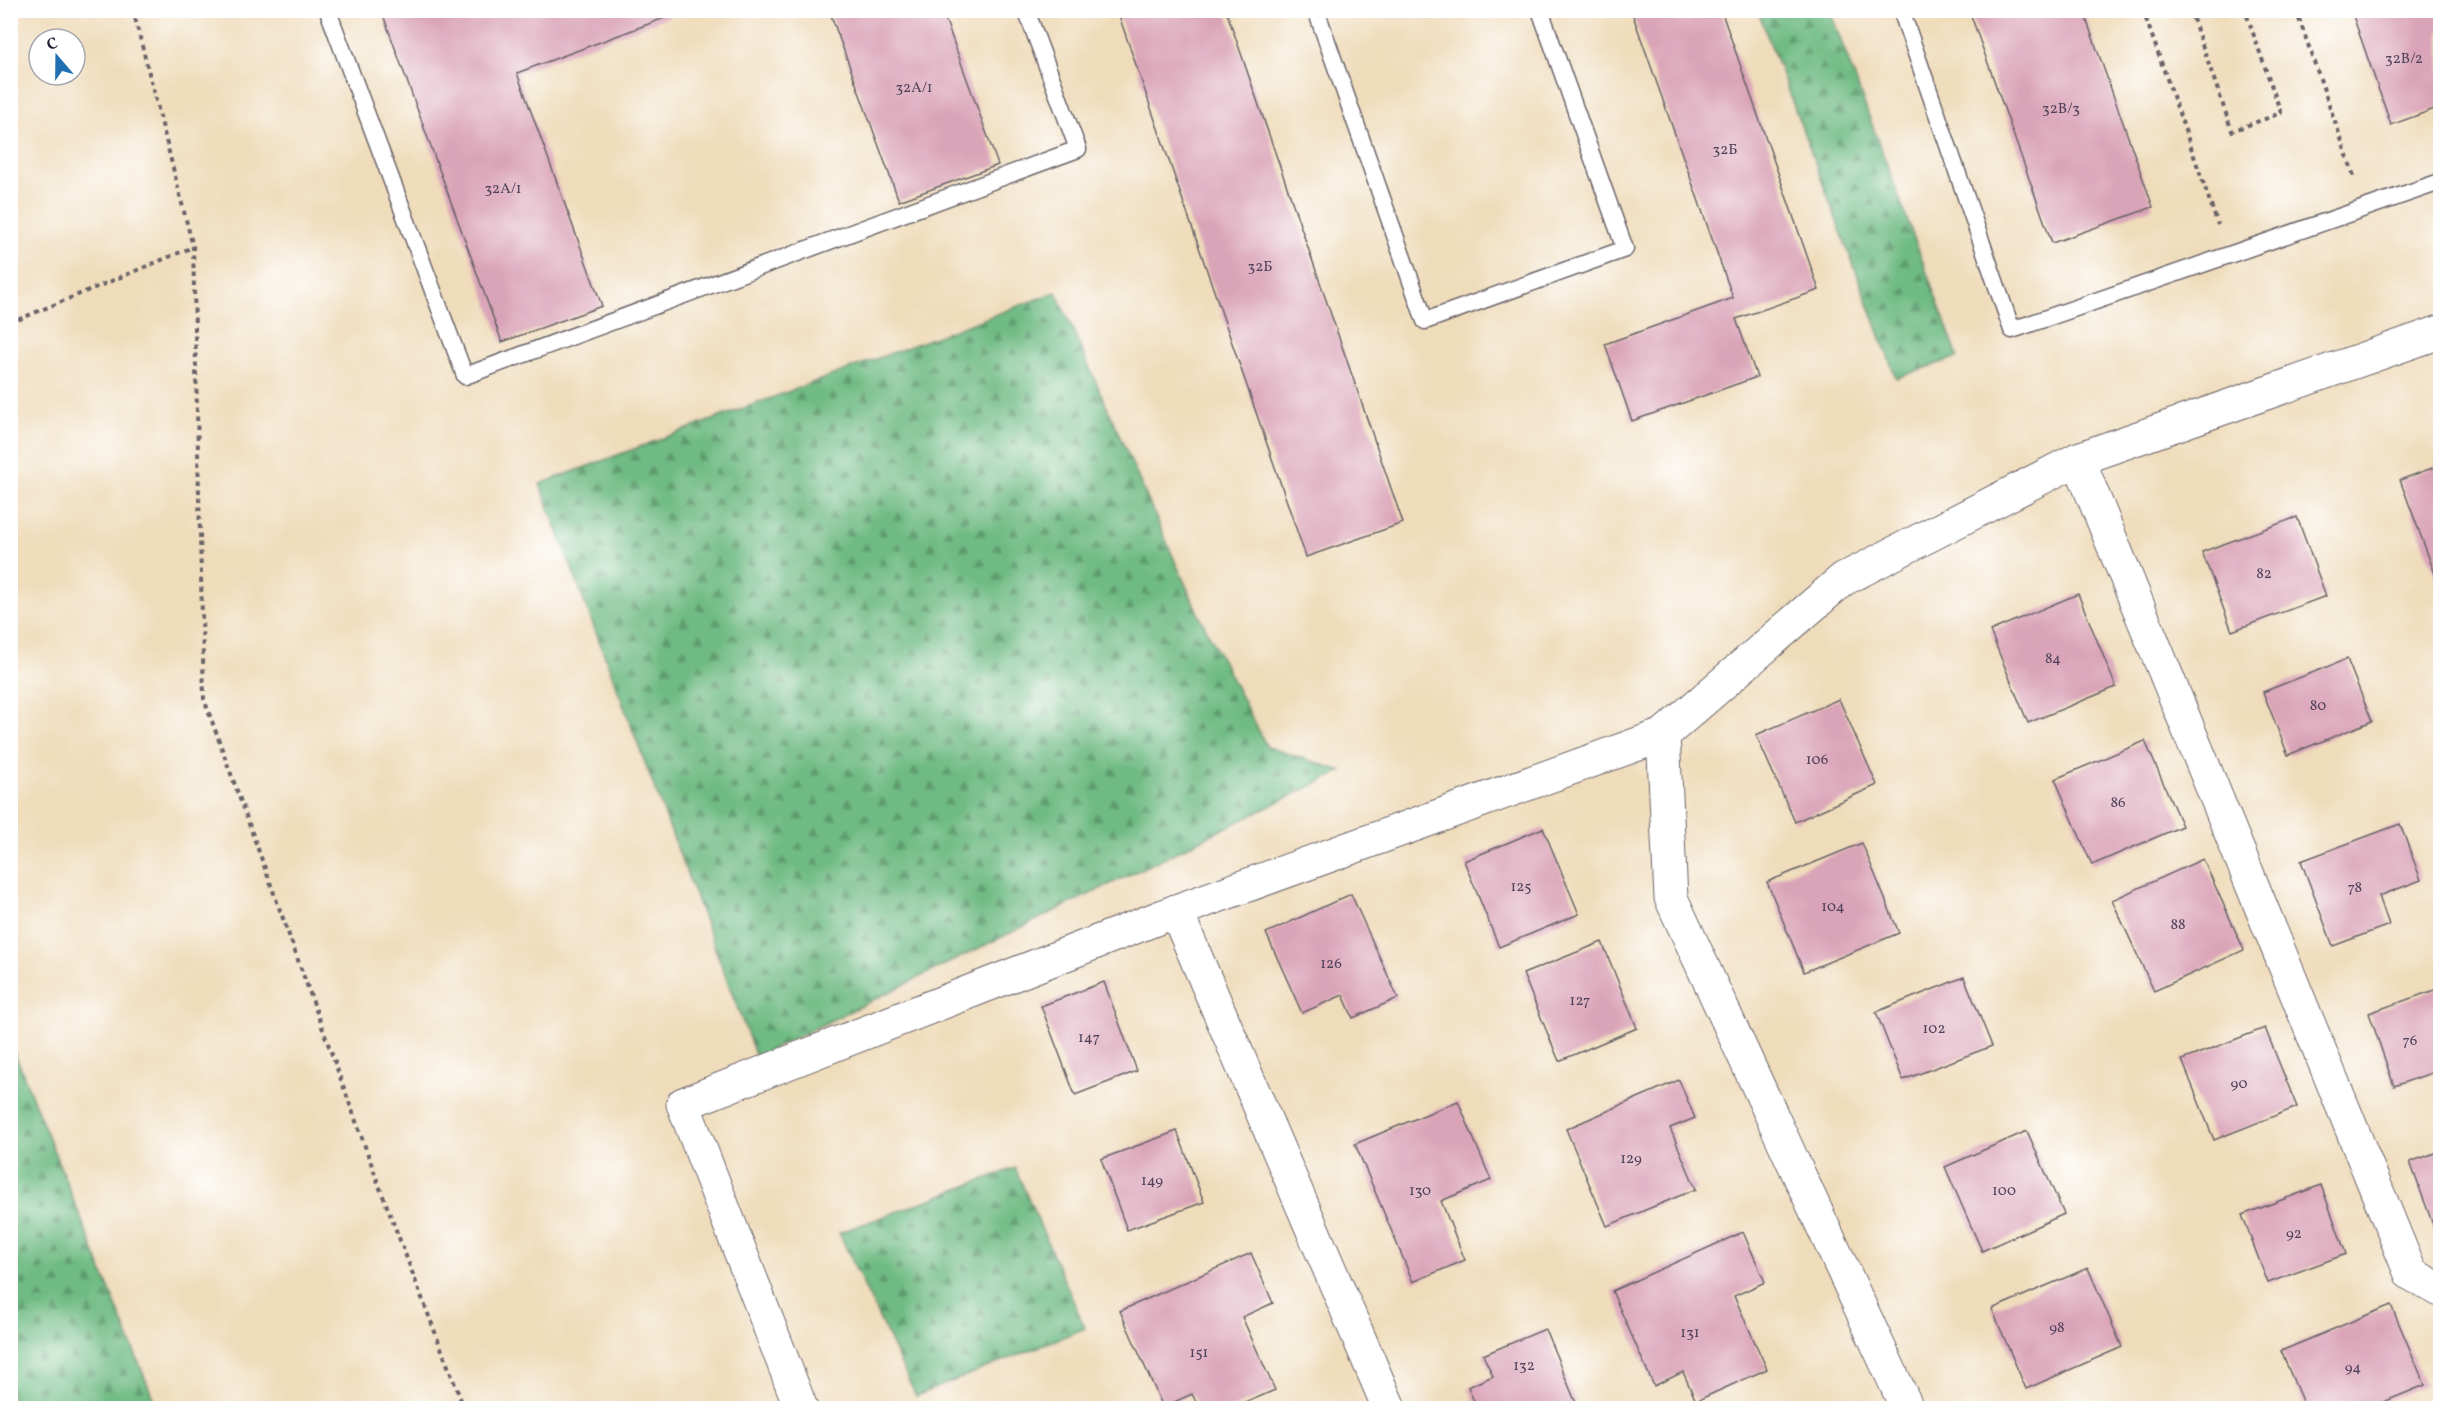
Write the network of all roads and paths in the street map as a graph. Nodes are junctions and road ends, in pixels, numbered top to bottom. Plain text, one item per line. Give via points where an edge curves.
1 (133, 10) edge
2 (1026, 10) edge
3 (1316, 10) edge
4 (1540, 10) edge
5 (1901, 10) edge
6 (2157, 10) edge
7 (2190, 10) edge
8 (2245, 10) edge
9 (2296, 10) edge
10 (328, 11) edge
11 (2144, 13) edge
12 (2440, 182) edge
13 (2365, 208) junction
14 (193, 247) junction
15 (2229, 255) junction
16 (10, 323) edge
17 (2440, 332) edge
18 (2078, 459) junction
19 (1663, 735) junction
20 (1176, 911) junction
21 (2440, 1290) edge
22 (464, 1408) edge
23 (801, 1408) edge
24 (1389, 1408) edge
25 (1907, 1408) edge

1 - 14 path
2 - 10 lane via 1078,149 465,376
3 - 4 lane via 1425,321 1625,249
5 - 15 lane via 2012,330
6 - 11 path
7 - 8 path via 2232,131 2281,113
9 - 13 path
11 - 15 path
12 - 13 lane
13 - 15 lane
14 - 16 path
14 - 22 path via 204,699
17 - 18 street
18 - 19 street via 1842,580
18 - 21 street via 2411,1275
19 - 20 street
19 - 25 street via 1671,898
20 - 23 street via 683,1104
20 - 24 street

